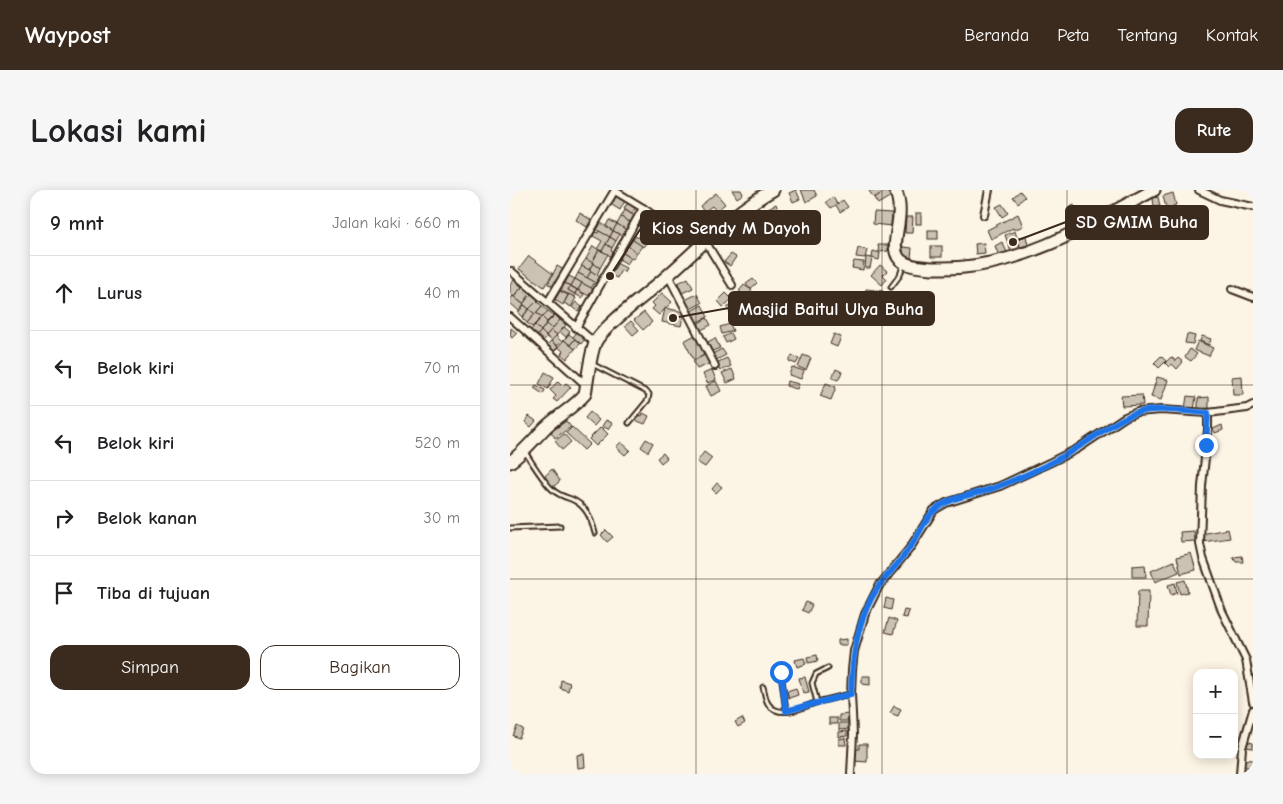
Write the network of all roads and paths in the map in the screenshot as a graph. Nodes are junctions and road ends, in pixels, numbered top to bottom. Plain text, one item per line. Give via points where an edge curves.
1 (615, 190) edge
2 (773, 190) edge
3 (895, 190) edge
4 (989, 190) edge
5 (1154, 190) edge
6 (1199, 190) edge
7 (643, 208) junction
8 (1253, 208) edge
9 (984, 215) dead end
10 (675, 234) dead end
11 (705, 242) junction
12 (904, 263) junction
13 (511, 271) edge
14 (668, 275) junction
15 (732, 285) dead end
16 (891, 287) dead end
17 (1232, 290) dead end
18 (1253, 297) edge
19 (548, 302) junction
20 (510, 317) edge
21 (576, 328) junction
22 (595, 343) junction
23 (591, 363) junction
24 (715, 366) dead end
25 (586, 386) junction
26 (1253, 405) edge
27 (1208, 413) junction
28 (629, 422) dead end
29 (524, 451) junction
30 (510, 462) edge
31 (560, 526) dead end
32 (510, 528) edge
33 (595, 533) dead end
34 (828, 668) dead end
35 (785, 670) dead end
36 (763, 687) dead end
37 (851, 694) junction
38 (818, 702) junction
39 (1253, 702) edge
40 (1253, 710) edge
41 (786, 711) junction
42 (851, 774) edge
43 (1240, 774) edge

1 - 7 street
1 - 19 street
2 - 11 highway via 742,209
3 - 12 highway via 901,210 896,250
4 - 9 street
5 - 12 highway via 1052,244 1014,257 963,268 927,268
6 - 8 street via 1220,200
7 - 10 street
7 - 21 street
11 - 14 highway
11 - 15 street
12 - 16 lane
13 - 19 street
14 - 22 highway via 607,328
14 - 24 street
17 - 18 street
19 - 21 street
20 - 25 street
21 - 22 street
22 - 23 highway
23 - 25 highway
23 - 28 lane via 649,394 648,400
25 - 29 highway via 580,400 547,426
26 - 27 street
27 - 37 street via 1137,412 1051,462 1000,486 946,502 934,510 868,606 854,651
27 - 39 street via 1200,544 1222,610 1246,660
29 - 30 highway
29 - 33 lane via 550,488 574,500 588,512
31 - 32 lane
34 - 38 lane via 816,674 812,683
35 - 41 lane via 781,672
36 - 41 lane via 770,706
37 - 38 lane
37 - 42 street
38 - 41 lane
40 - 43 street via 1242,748

